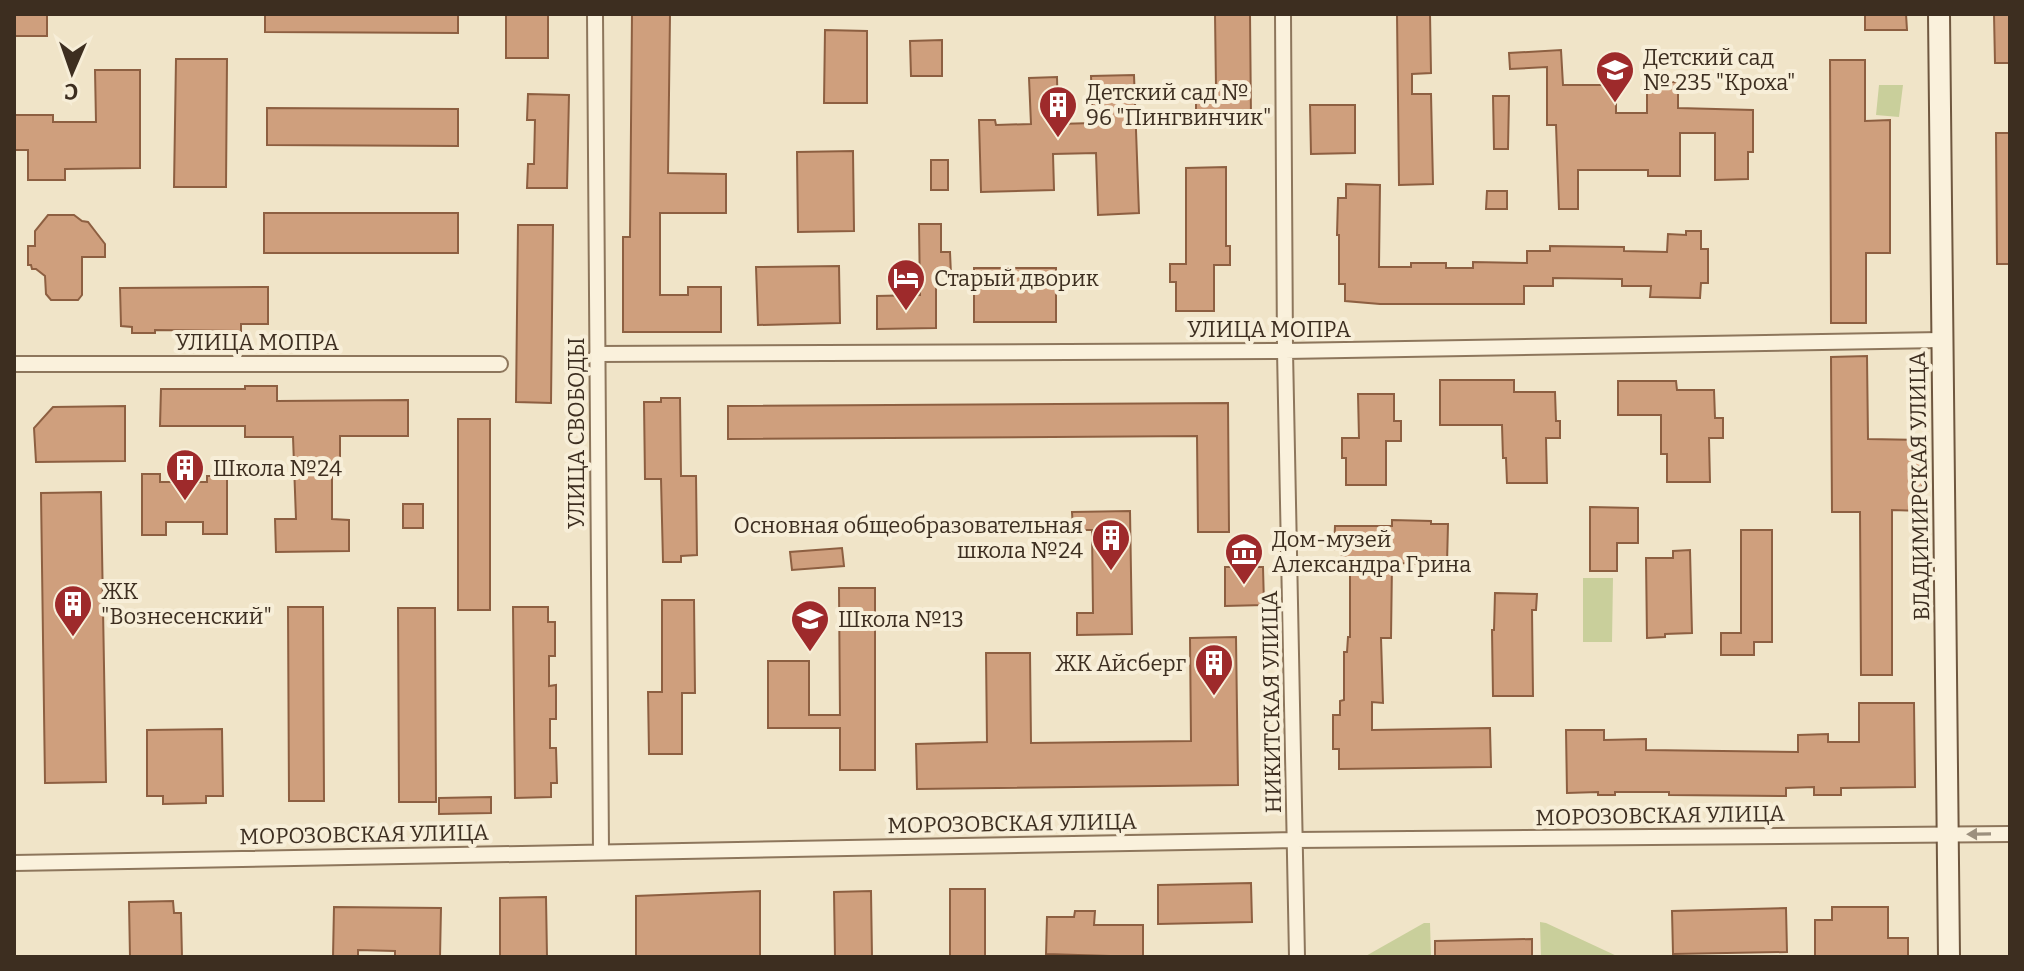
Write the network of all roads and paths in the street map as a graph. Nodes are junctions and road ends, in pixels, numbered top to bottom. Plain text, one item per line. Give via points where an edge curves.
1 (595, 14) edge
2 (1283, 14) edge
3 (1939, 14) edge
4 (1941, 340) junction
5 (1285, 351) junction
6 (597, 354) junction
7 (14, 364) edge
8 (500, 364) dead end
9 (1948, 834) junction
10 (2010, 834) edge
11 (1295, 840) junction
12 (601, 852) junction
13 (14, 863) edge
14 (1297, 957) edge
15 (1949, 957) edge

1 - 6 street, УЛИЦА СВОБОДЫ
2 - 5 street, НИКИТСКАЯ УЛИЦА
3 - 4 main road, ВЛАДИМИРСКАЯ УЛИЦА
4 - 5 street, УЛИЦА МОПРА
4 - 9 main road, ВЛАДИМИРСКАЯ УЛИЦА
5 - 6 street, УЛИЦА МОПРА
5 - 11 street, НИКИТСКАЯ УЛИЦА
6 - 12 street, УЛИЦА СВОБОДЫ
7 - 8 street, УЛИЦА МОПРА
10 -> 9 street, МОРОЗОВСКАЯ УЛИЦА
9 - 11 street, МОРОЗОВСКАЯ УЛИЦА
9 - 15 main road, ВЛАДИМИРСКАЯ УЛИЦА
11 - 12 street, МОРОЗОВСКАЯ УЛИЦА
11 - 14 street, НИКИТСКАЯ УЛИЦА
12 - 13 street, МОРОЗОВСКАЯ УЛИЦА

